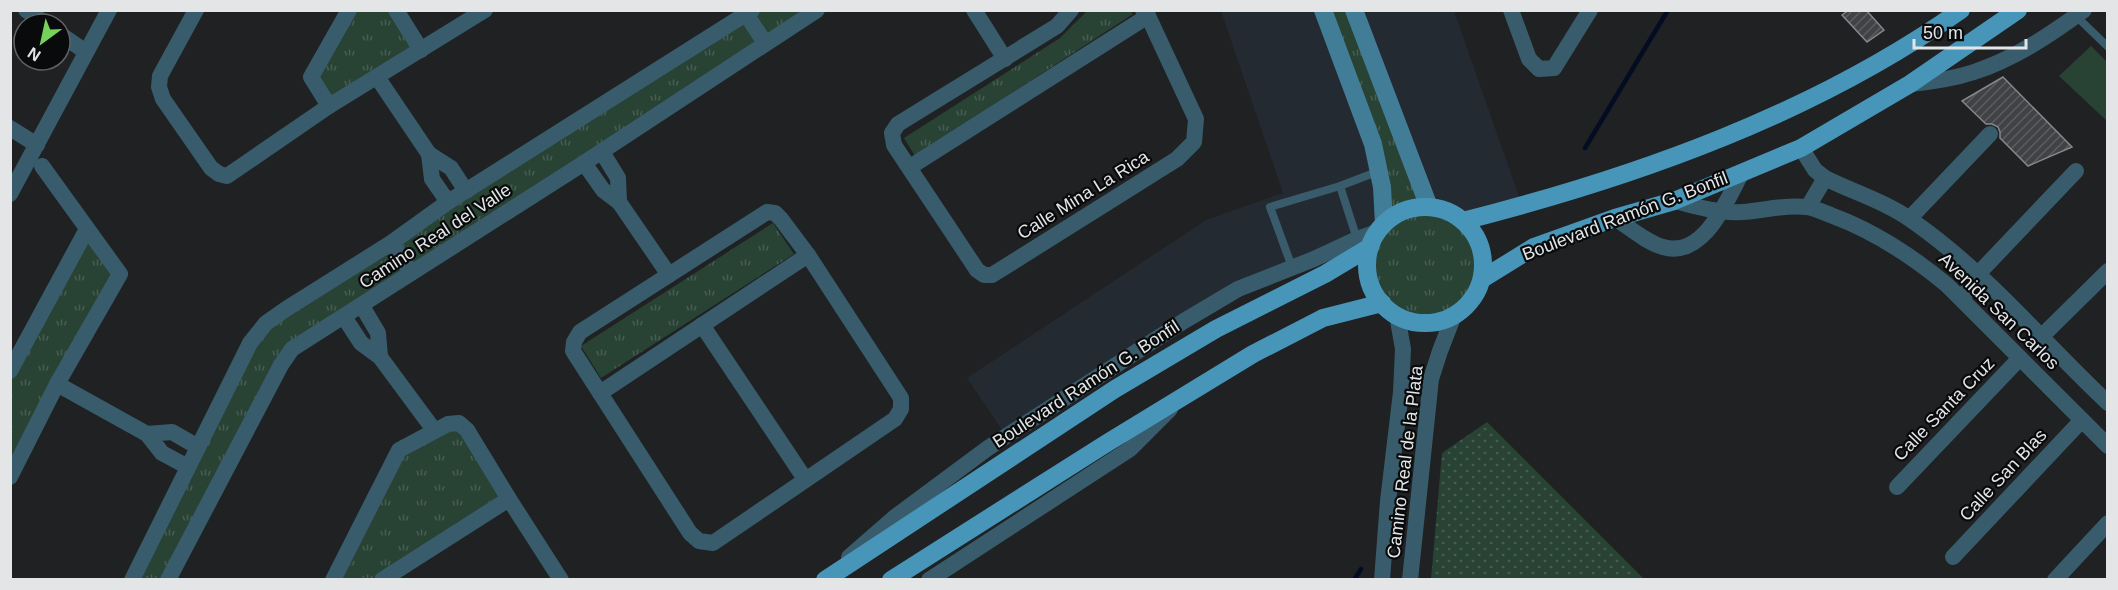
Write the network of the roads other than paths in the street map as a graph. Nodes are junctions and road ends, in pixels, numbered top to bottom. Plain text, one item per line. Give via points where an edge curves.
1 (109, 10) edge
2 (196, 10) edge
3 (348, 10) edge
4 (396, 10) edge
5 (485, 10) edge
6 (817, 10) edge
7 (974, 10) edge
8 (1071, 10) edge
9 (1323, 10) edge
10 (1354, 10) edge
11 (1511, 10) edge
12 (1590, 10) edge
13 (2018, 10) edge
14 (749, 12) edge
15 (1146, 13) edge
16 (1952, 13) edge
17 (2080, 13) edge
18 (72, 42) edge
19 (765, 43) junction
20 (2108, 47) edge
21 (421, 50) junction
22 (86, 52) junction
23 (1005, 60) junction
24 (377, 77) junction
25 (1910, 84) junction
26 (329, 106) junction
27 (10, 128) edge
28 (1990, 134) dead end
29 (37, 144) junction
30 (1801, 148) junction
31 (602, 152) junction
32 (429, 154) junction
33 (584, 164) junction
34 (42, 166) dead end
35 (910, 167) junction
36 (1379, 171) junction
37 (2076, 171) dead end
38 (1742, 172) junction
39 (1825, 178) junction
40 (1340, 186) junction
41 (466, 191) junction
42 (10, 194) edge
43 (1859, 194) junction
44 (1674, 201) junction
45 (448, 202) junction
46 (619, 202) junction
47 (1429, 207) junction
48 (1808, 207) junction
49 (1721, 211) junction
50 (1615, 218) junction
51 (1910, 218) junction
52 (1463, 220) junction
53 (1845, 220) junction
54 (87, 229) junction
55 (1372, 235) junction
56 (391, 243) junction
57 (808, 255) junction
58 (1292, 267) junction
59 (2108, 271) edge
60 (411, 272) junction
61 (1977, 274) junction
62 (669, 275) junction
63 (1482, 279) junction
64 (1962, 299) junction
65 (1382, 303) junction
66 (362, 306) junction
67 (1397, 315) junction
68 (1454, 315) junction
69 (344, 317) junction
70 (702, 325) junction
71 (2041, 337) junction
72 (380, 357) junction
73 (2020, 358) junction
74 (10, 371) edge
75 (57, 384) junction
76 (600, 393) junction
77 (1183, 396) junction
78 (2105, 397) edge
79 (2082, 420) junction
80 (434, 430) junction
81 (147, 434) junction
82 (2108, 446) edge
83 (198, 447) junction
84 (188, 467) junction
85 (10, 477) edge
86 (805, 479) junction
87 (1897, 487) dead end
88 (508, 499) junction
89 (2108, 523) edge
90 (1953, 557) dead end
91 (132, 579) edge
92 (168, 579) edge
93 (333, 579) edge
94 (382, 579) edge
95 (561, 579) edge
96 (823, 579) edge
97 (891, 579) edge
98 (929, 579) edge
99 (1382, 579) edge
100 (1410, 579) edge
101 (2055, 579) edge

1 - 22 street
2 - 26 street via 160,75 159,87 163,99 219,174 227,176
3 - 26 street via 311,77
4 - 21 street
5 - 21 street
6 - 19 street, Camino Real del Valle
7 - 23 street
8 - 23 street, Calle Mina La Rica via 1057,26
9 - 36 main road via 1373,144
10 - 47 main road
11 - 12 street via 1529,59 1539,69 1554,68
13 - 25 main road, Boulevard Ramón G. Bonfil
14 - 19 street
14 - 41 street, Camino Real del Valle
15 - 35 street, Calle Mina La Rica
15 - 35 street, Calle Mina La Rica via 1196,119 1194,142 1177,159 992,275 977,270
16 - 52 main road via 1808,101 1702,146 1546,199
17 - 20 lane
17 - 25 street via 2008,58 1944,80
18 - 22 street
19 - 31 street, Camino Real del Valle
21 - 24 street
22 - 29 street
23 - 35 street, Calle Mina La Rica via 897,124 892,133 894,145
24 - 26 street
24 - 32 street
25 - 30 main road, Boulevard Ramón G. Bonfil
27 - 29 street
28 - 51 street
29 - 42 street
30 - 38 main road, Boulevard Ramón G. Bonfil
30 - 39 street, Avenida San Carlos
31 - 33 street, Camino Real del Valle
31 - 46 street via 618,178
32 - 41 street via 451,168
32 - 45 street via 432,179
33 - 46 street via 603,190
33 - 60 street, Camino Real del Valle
34 - 54 street
36 - 40 lane
36 - 55 main road via 1382,187
37 - 61 street
38 - 44 main road, Boulevard Ramón G. Bonfil
38 - 49 street
39 - 43 street, Avenida San Carlos
39 - 48 street
40 - 55 lane
40 - 58 lane via 1270,207
41 - 45 street, Camino Real del Valle
43 - 51 street, Avenida San Carlos
43 - 53 street
44 - 49 street, Avenida San Carlos
44 - 50 main road, Boulevard Ramón G. Bonfil
45 - 56 street, Camino Real del Valle
46 - 62 street
47 - 52 main road
47 - 55 main road via 1411,208 1393,216
48 - 49 street, Avenida San Carlos
48 - 53 street, Avenida San Carlos
49 - 50 street via 1702,236 1675,249 1655,244
50 - 63 main road, Boulevard Ramón G. Bonfil via 1534,247
51 - 61 street, Avenida San Carlos
52 - 63 main road via 1482,252
53 - 64 street, Avenida San Carlos via 1895,246
54 - 74 street
54 - 75 street via 120,274
55 - 58 street, Boulevard Ramón G. Bonfil
55 - 65 main road via 1367,267 1371,286
55 - 96 main road, Boulevard Ramón G. Bonfil via 1325,274 1216,329 1115,388
56 - 60 street
56 - 83 street, Camino Real del Valle via 266,323 250,343
57 - 62 street via 782,219 767,212
57 - 70 street
57 - 86 street via 901,398 901,409 895,419
58 - 96 street, Boulevard Ramón G. Bonfil via 1238,289 1174,327 988,448 895,517
59 - 71 street
60 - 66 street, Camino Real del Valle
61 - 64 street
61 - 71 street, Avenida San Carlos
62 - 76 street via 580,332 574,342 573,351
63 - 68 main road via 1469,304
64 - 73 street, Avenida San Carlos
65 - 67 main road
65 - 77 main road via 1323,318
66 - 69 street, Camino Real del Valle
66 - 72 street via 378,333
67 - 68 main road via 1416,322 1435,322
67 - 99 street, Camino Real de la Plata via 1403,349 1401,392
68 - 100 street, Camino Real de la Plata via 1431,379
69 - 72 street via 361,344
69 - 92 street, Camino Real del Valle via 292,350 281,365
70 - 76 street
70 - 86 street
71 - 78 street, Avenida San Carlos
72 - 80 street
73 - 79 street, Avenida San Carlos
73 - 87 street, Calle Santa Cruz
75 - 81 street
75 - 85 street
76 - 86 street via 699,541 713,543
77 - 97 main road
77 - 98 street via 1130,449
79 - 82 street, Avenida San Carlos
79 - 90 street, Calle San Blas
80 - 88 street via 459,423 467,430
80 - 93 street via 399,450
81 - 83 street via 172,432
81 - 84 street via 162,453
83 - 84 street, Camino Real del Valle
84 - 91 street, Camino Real del Valle
88 - 94 street
88 - 95 street
89 - 101 street

